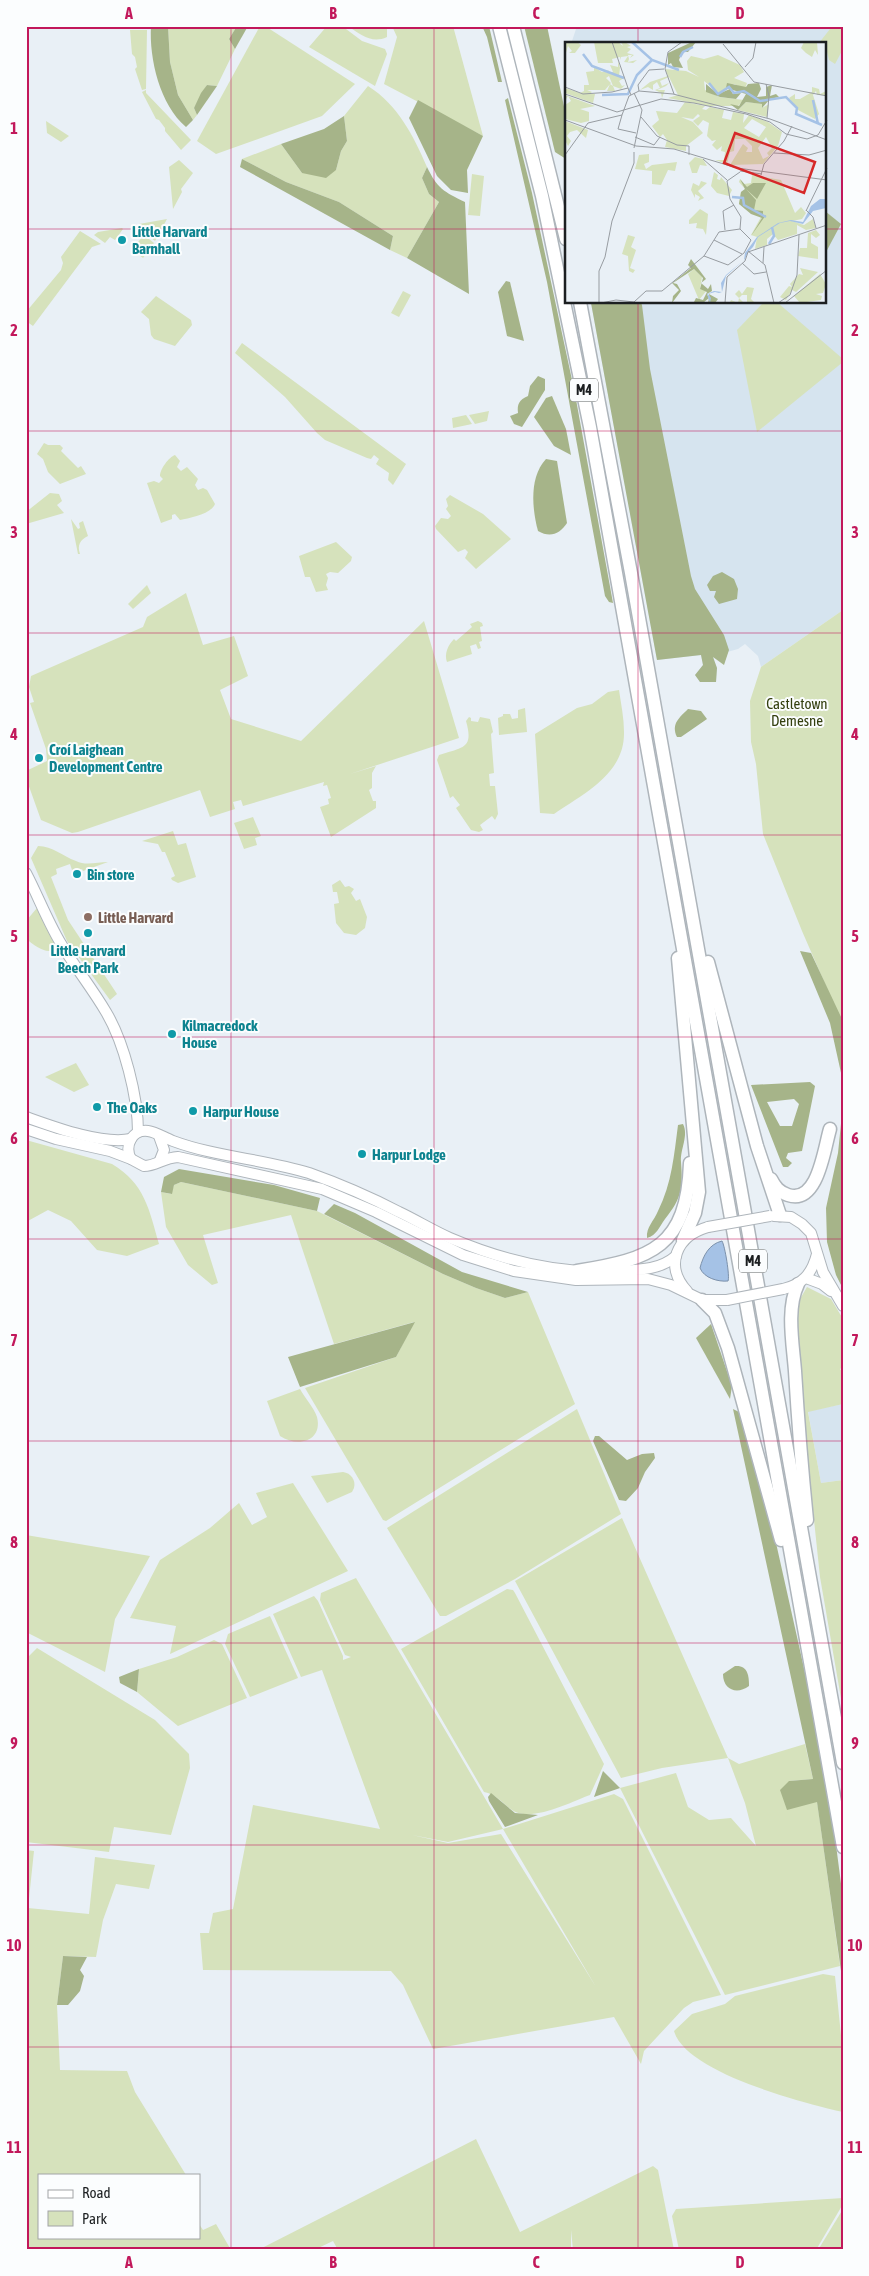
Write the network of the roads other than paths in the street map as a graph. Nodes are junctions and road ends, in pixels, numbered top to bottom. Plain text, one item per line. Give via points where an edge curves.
1 (499, 26) edge
2 (513, 26) edge
3 (565, 235) edge
4 (565, 301) edge
5 (566, 304) edge
6 (580, 304) edge
7 (649, 758) junction
8 (674, 811) junction
9 (26, 874) edge
10 (689, 1091) junction
11 (746, 1106) junction
12 (138, 1113) junction
13 (26, 1117) edge
14 (26, 1128) edge
15 (830, 1129) dead end
16 (149, 1131) junction
17 (135, 1136) junction
18 (159, 1136) junction
19 (131, 1159) junction
20 (160, 1160) junction
21 (775, 1216) junction
22 (684, 1240) junction
23 (817, 1253) junction
24 (676, 1256) junction
25 (577, 1271) junction
26 (802, 1281) junction
27 (834, 1293) junction
28 (690, 1294) junction
29 (702, 1300) junction
30 (843, 1306) edge
31 (834, 1710) junction
32 (819, 1711) junction
33 (843, 1763) edge
34 (843, 1846) edge

1 - 4 highway, M4
2 - 3 highway
5 - 7 highway, M4
6 - 8 highway, M4
7 - 10 highway via 676,938
7 - 32 highway, M4
8 - 11 highway via 687,852 706,952
8 - 31 highway, M4
9 - 12 main road via 60,942 116,1032
10 - 22 highway via 699,1192
10 - 25 highway via 690,1176 677,1225 658,1247 636,1259
11 - 15 highway via 774,1185 790,1196 804,1194 814,1184
11 - 21 highway
12 - 16 main road
12 - 17 main road
13 - 17 main road via 120,1140
14 - 19 main road
16 - 17 main road
16 - 18 main road
17 - 19 main road via 128,1149
18 - 20 main road via 164,1150
18 - 25 main road via 190,1147 307,1173 369,1197 449,1238 482,1250
19 - 20 main road via 144,1166
20 - 28 main road via 187,1158 322,1189 462,1254 514,1271 576,1280 648,1279
21 - 22 main road, bridge via 708,1227
21 - 23 main road via 791,1217 807,1228 814,1238
22 - 24 main road
23 - 26 main road via 813,1268
23 - 27 main road
24 - 25 main road via 652,1268
24 - 28 main road via 677,1276
26 - 27 main road via 822,1284
26 - 29 main road, bridge via 782,1290 727,1300
26 - 31 highway via 793,1299 792,1317 800,1441 810,1545 828,1651
27 - 30 main road
28 - 29 main road
29 - 32 highway via 711,1307 718,1320 734,1367 775,1518
31 - 33 highway, M4
32 - 34 highway, M4

